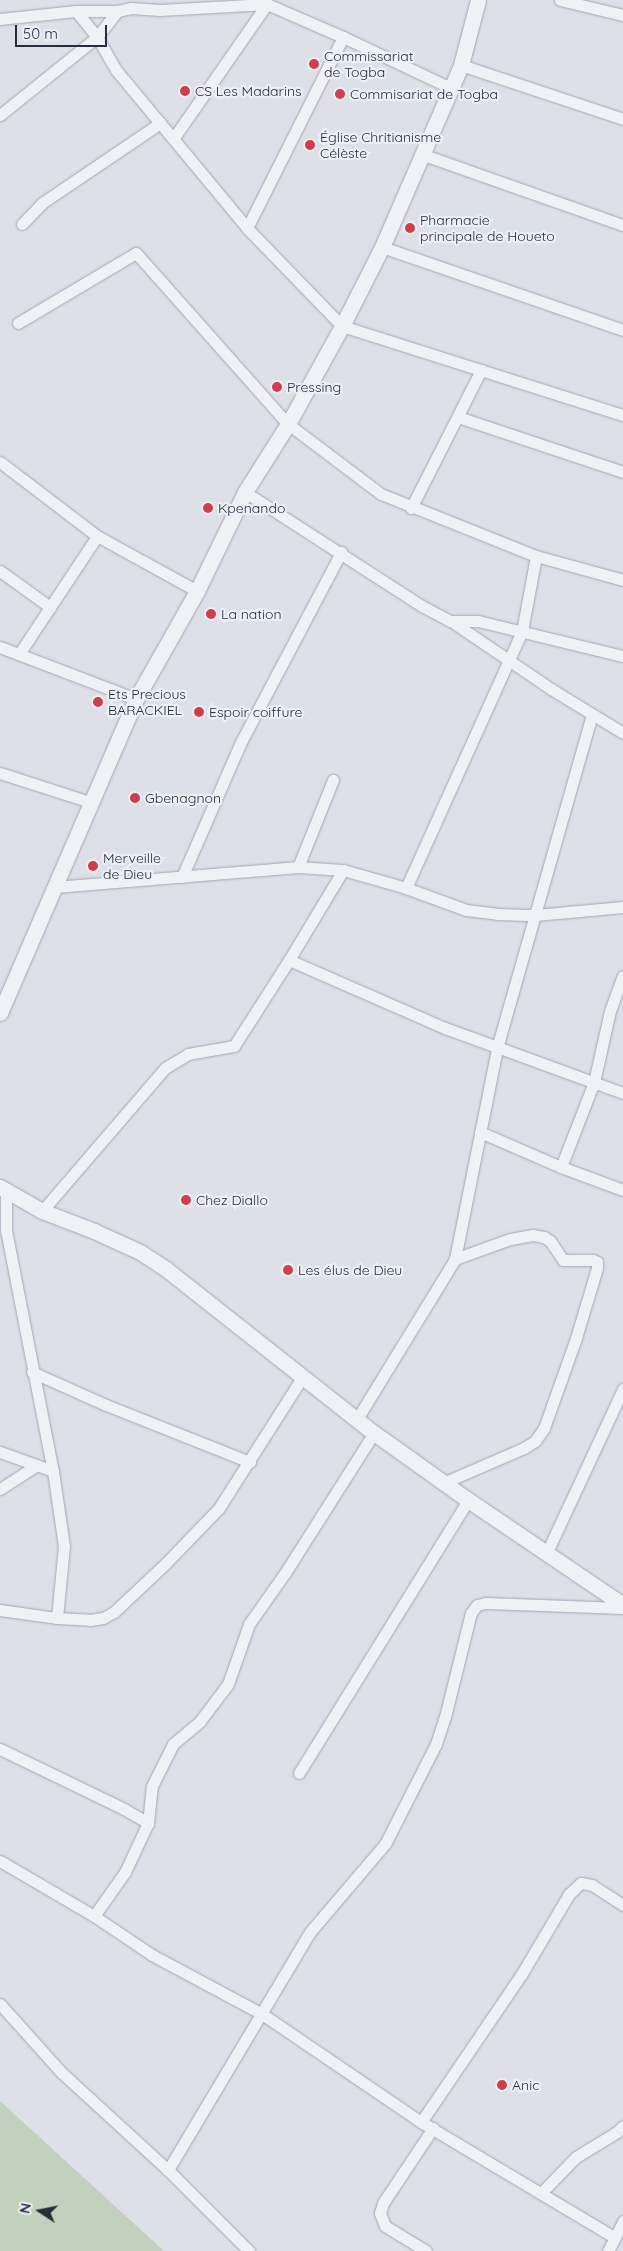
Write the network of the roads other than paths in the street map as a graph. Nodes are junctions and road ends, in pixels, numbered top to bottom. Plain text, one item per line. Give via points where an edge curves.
1 (478, 0) edge
2 (560, 0) edge
3 (267, 2) edge
4 (159, 5) edge
5 (76, 11) junction
6 (117, 11) junction
7 (623, 15) edge
8 (0, 19) edge
9 (98, 37) junction
10 (344, 37) junction
11 (461, 64) junction
12 (451, 88) junction
13 (0, 115) edge
14 (623, 119) edge
15 (160, 123) junction
16 (173, 139) junction
17 (421, 154) junction
18 (22, 224) dead end
19 (623, 225) edge
20 (247, 228) junction
21 (382, 247) junction
22 (18, 323) dead end
23 (342, 326) junction
24 (623, 330) edge
25 (482, 370) junction
26 (623, 415) edge
27 (458, 417) junction
28 (288, 424) junction
29 (0, 462) edge
30 (623, 472) edge
31 (245, 492) junction
32 (411, 508) junction
33 (97, 536) junction
34 (341, 552) junction
35 (536, 556) junction
36 (0, 571) edge
37 (623, 580) edge
38 (196, 591) junction
39 (50, 607) junction
40 (450, 620) junction
41 (522, 631) junction
42 (0, 647) edge
43 (19, 654) junction
44 (623, 656) edge
45 (509, 662) junction
46 (136, 700) junction
47 (592, 715) junction
48 (623, 733) edge
49 (0, 773) edge
50 (332, 780) dead end
51 (90, 802) junction
52 (298, 867) junction
53 (343, 870) junction
54 (182, 877) junction
55 (55, 887) junction
56 (406, 888) junction
57 (623, 907) edge
58 (535, 916) junction
59 (289, 960) junction
60 (623, 976) edge
61 (0, 1013) edge
62 (497, 1048) junction
63 (594, 1082) junction
64 (623, 1093) edge
65 (480, 1132) junction
66 (561, 1167) junction
67 (3, 1189) edge
68 (623, 1190) edge
69 (42, 1211) junction
70 (455, 1260) junction
71 (32, 1372) junction
72 (304, 1376) junction
73 (623, 1389) edge
74 (357, 1419) junction
75 (374, 1433) junction
76 (0, 1452) edge
77 (250, 1462) junction
78 (37, 1465) junction
79 (53, 1471) junction
80 (443, 1482) junction
81 (0, 1489) edge
82 (468, 1500) junction
83 (547, 1552) junction
84 (623, 1606) edge
85 (0, 1610) edge
86 (57, 1618) junction
87 (0, 1749) edge
88 (299, 1773) dead end
89 (148, 1823) junction
90 (0, 1861) edge
91 (623, 1905) edge
92 (94, 1916) junction
93 (0, 2004) edge
94 (262, 2014) junction
95 (421, 2122) junction
96 (623, 2126) edge
97 (433, 2128) junction
98 (168, 2170) junction
99 (541, 2193) junction
100 (623, 2221) edge
101 (614, 2237) junction
102 (248, 2251) edge
103 (426, 2251) edge
104 (608, 2251) edge

1 - 11 street
2 - 7 street
3 - 4 street
3 - 10 street
3 - 16 street
4 - 6 street
5 - 6 street
5 - 8 street
5 - 9 street
6 - 9 street
9 - 13 street
9 - 15 street via 116,70
10 - 12 street
10 - 20 street
11 - 12 street
11 - 14 street
12 - 17 street
15 - 16 street
15 - 18 street via 42,203
16 - 20 street
17 - 19 street
17 - 21 street
20 - 23 street
21 - 23 street
21 - 24 street
22 - 28 street via 136,252
23 - 25 street
23 - 28 street
25 - 26 street
25 - 27 street
27 - 30 street
27 - 32 street
28 - 31 street
28 - 32 street via 381,494
29 - 33 street
31 - 34 street
31 - 38 street
32 - 35 street
33 - 38 street
33 - 39 street
34 - 40 street via 422,606
34 - 54 street via 241,742
35 - 37 street
35 - 41 street
36 - 39 street
38 - 46 street
39 - 43 street
40 - 41 street via 478,621
40 - 45 street
41 - 44 street
41 - 45 street
42 - 43 street
43 - 46 street
45 - 47 street
45 - 56 street
46 - 51 street
47 - 48 street
47 - 58 street
49 - 51 street
50 - 52 street
51 - 55 street
52 - 53 street
52 - 54 street
53 - 56 street
53 - 59 street
54 - 55 street
55 - 61 street
56 - 58 street via 466,910
57 - 58 street
58 - 62 street
59 - 62 street
59 - 69 street via 234,1046 188,1054 165,1068
60 - 63 street via 610,1011
62 - 63 street
62 - 65 street
63 - 64 street
63 - 66 street
65 - 66 street
65 - 70 street
66 - 68 street
67 - 69 street
67 - 71 street via 6,1230
69 - 72 street via 140,1252
70 - 74 street
70 - 80 street via 510,1239 533,1235 550,1241 563,1260 593,1260 597,1262 597,1268 547,1419 535,1441
71 - 77 street
71 - 79 street
72 - 74 street
72 - 77 street
73 - 83 street
74 - 75 street
75 - 80 street
75 - 89 street via 249,1624 228,1684 200,1720 173,1744 152,1786
76 - 78 street
77 - 86 street via 219,1508 114,1612 90,1620
78 - 79 street
78 - 81 street
79 - 86 street via 64,1546
80 - 82 street
82 - 83 street
82 - 88 street
83 - 84 street
84 - 94 street via 477,1605 471,1613 436,1744 385,1844 310,1932
85 - 86 street
87 - 89 street
89 - 92 street via 125,1872
90 - 92 street
91 - 95 street via 592,1885 581,1883 569,1894 521,1975
92 - 94 street via 152,1956
93 - 98 street via 62,2073
94 - 95 street
94 - 98 street
95 - 97 street
96 - 99 street via 576,2157
97 - 99 street
97 - 103 street via 383,2203 380,2214 385,2226
98 - 102 street
99 - 101 street
100 - 101 street
101 - 104 street

